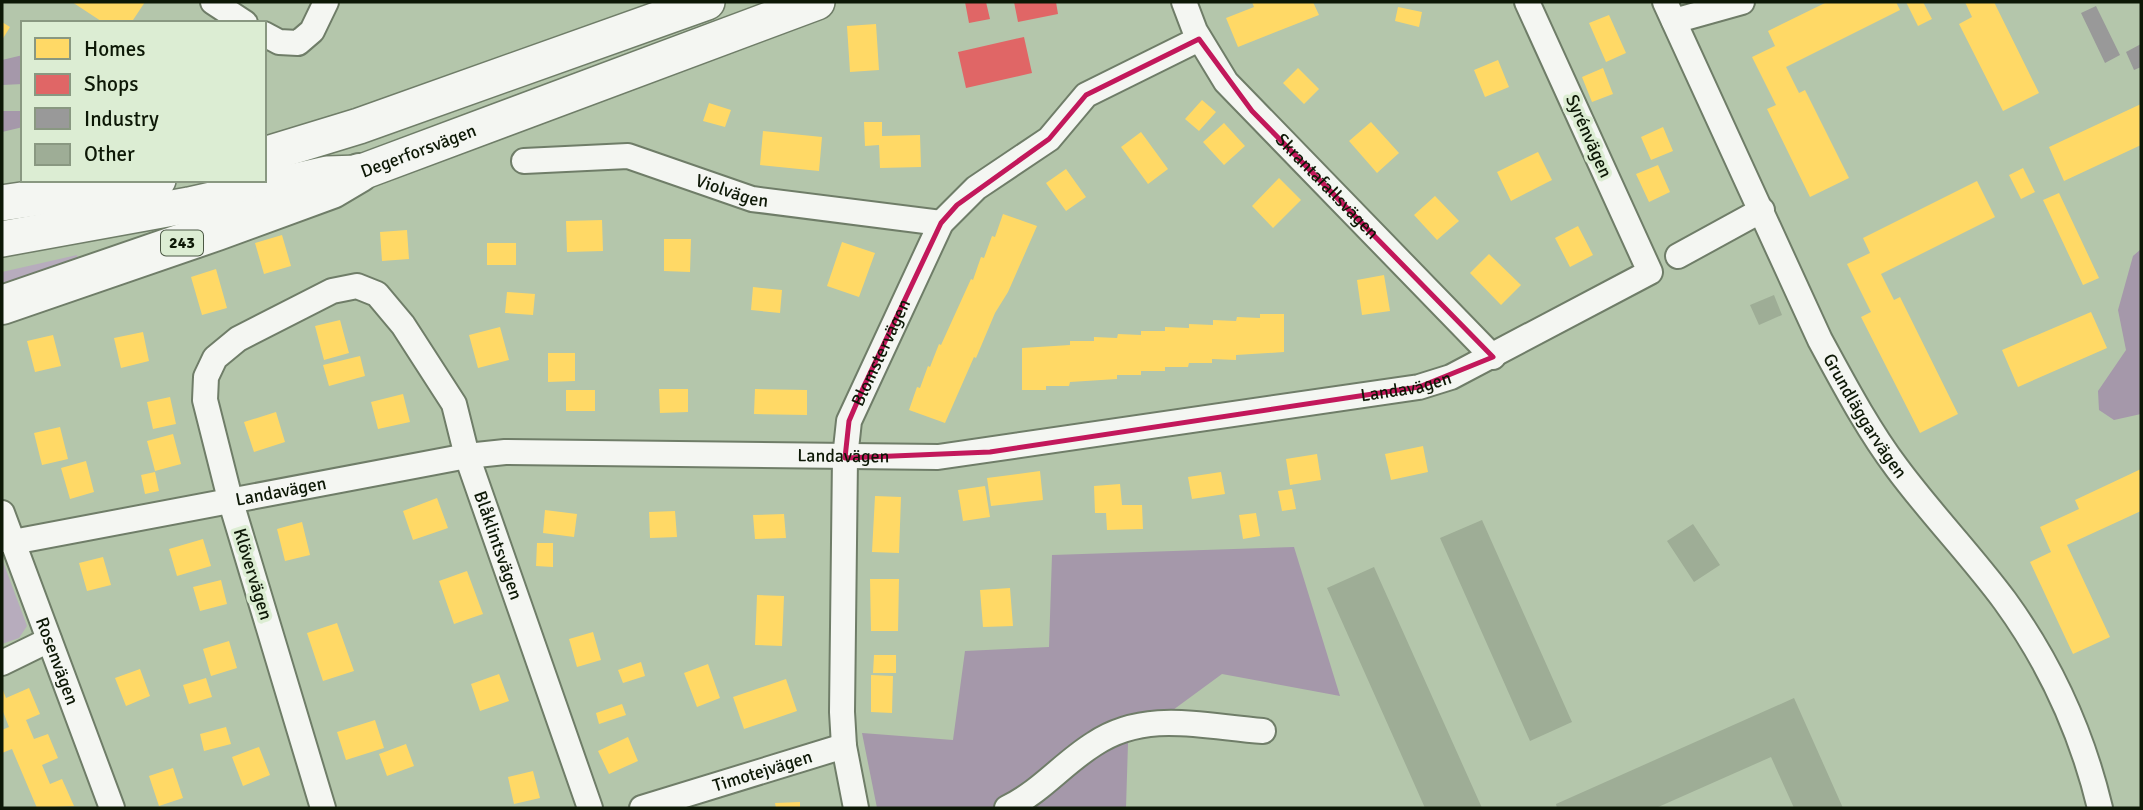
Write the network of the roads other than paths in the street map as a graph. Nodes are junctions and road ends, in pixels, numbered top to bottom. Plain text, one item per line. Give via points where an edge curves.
1 (213, 2) edge
2 (326, 2) edge
3 (707, 2) edge
4 (817, 2) edge
5 (1184, 2) edge
6 (1527, 2) edge
7 (1742, 2) edge
8 (1670, 11) edge
9 (242, 21) edge
10 (266, 35) edge
11 (1199, 39) junction
12 (266, 154) edge
13 (524, 161) dead end
14 (359, 173) junction
15 (144, 182) edge
16 (2, 203) edge
17 (1762, 210) junction
18 (942, 223) junction
19 (2, 239) edge
20 (1678, 256) dead end
21 (1650, 272) joint
22 (380, 297) joint
23 (2, 305) edge
24 (1493, 357) junction
25 (467, 456) junction
26 (845, 457) junction
27 (230, 499) junction
28 (2, 513) edge
29 (7, 540) edge
30 (49, 640) junction
31 (2, 663) edge
32 (1263, 731) dead end
33 (844, 746) junction
34 (113, 808) edge
35 (323, 808) edge
36 (590, 808) edge
37 (642, 808) edge
38 (856, 808) edge
39 (1007, 808) edge
40 (2100, 808) edge

1 - 9 street
2 - 10 street via 312,31 298,44
3 - 12 main road via 444,97
4 - 14 main road, Degerforsvägen
5 - 11 street, Skrantafallsvägen
6 - 21 street, Syrénvägen
7 - 8 street
8 - 17 street, Grundläggarvägen
11 - 18 street, Blomstervägen via 1086,95 1049,139 976,188
11 - 24 street, Skrantafallsvägen via 1226,82
13 - 18 street, Violvägen via 628,156 751,199
14 - 19 main road, Degerforsvägen via 327,174
14 - 23 highway, 243 via 332,189 217,232
15 - 16 main road
17 - 20 street
17 - 40 street, Grundläggarvägen via 1820,340 1874,435 2005,601 2056,684
18 - 26 street, Blomstervägen via 849,421
21 - 24 street, Landavägen
22 - 25 street, Blåklintsvägen via 454,404
22 - 27 street, Klövervägen via 357,286 332,290 238,339 215,358 206,377 205,400
24 - 26 street, Landavägen via 1419,387 990,452 918,458
25 - 26 street, Landavägen via 505,452
25 - 27 street, Landavägen
25 - 36 street, Blåklintsvägen
26 - 33 street, Blomstervägen
27 - 29 street, Landavägen
27 - 35 street, Klövervägen
28 - 29 street, Rosenvägen
29 - 30 street, Rosenvägen
30 - 31 street
30 - 34 street, Rosenvägen
32 - 39 street via 1174,722 1124,728 1092,744 1050,782
33 - 37 street, Timotejvägen
33 - 38 street, Blomstervägen

